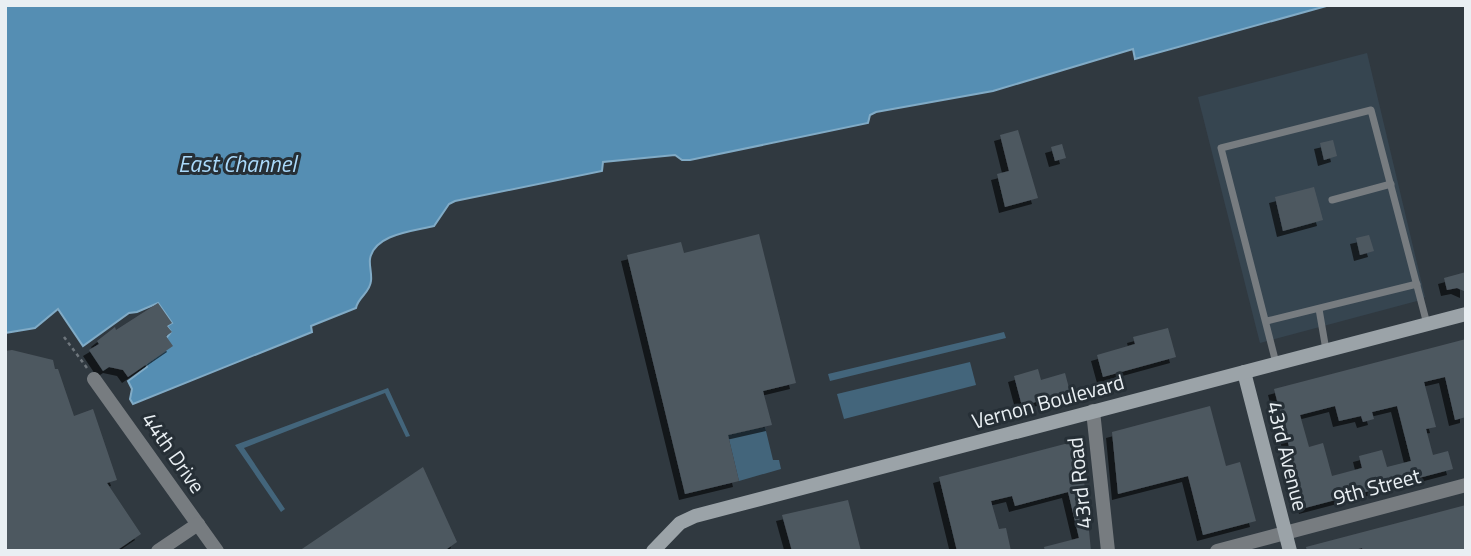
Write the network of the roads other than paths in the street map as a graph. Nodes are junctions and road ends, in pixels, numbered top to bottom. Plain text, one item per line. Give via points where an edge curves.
1 (1391, 184) junction
2 (1332, 200) dead end
3 (1417, 284) junction
4 (1319, 309) junction
5 (1466, 314) edge
6 (1267, 321) junction
7 (1427, 324) junction
8 (1326, 350) junction
9 (1276, 364) junction
10 (1244, 372) junction
11 (94, 379) road end
12 (1093, 411) junction
13 (1466, 485) edge
14 (198, 524) junction
15 (1285, 533) junction
16 (158, 551) edge
17 (217, 551) edge
18 (653, 551) edge
19 (1108, 551) edge
20 (1217, 551) edge
21 (1290, 551) edge

1 - 2 lane
1 - 3 lane
1 - 6 lane via 1371,110 1221,148
3 - 4 lane
3 - 7 lane
4 - 6 lane
4 - 8 lane
5 - 7 main road, Vernon Boulevard
6 - 9 lane
7 - 8 main road, Vernon Boulevard
8 - 9 main road, Vernon Boulevard
9 - 10 main road, Vernon Boulevard
10 - 12 main road, Vernon Boulevard
10 - 15 main road, 43rd Avenue
11 - 14 street, 44th Drive
12 - 18 main road, Vernon Boulevard via 689,518
12 - 19 street, 43rd Road
13 - 15 street, 9th Street
14 - 16 street
14 - 17 street, 44th Drive
15 - 20 street, 9th Street
15 - 21 main road, 43rd Avenue

